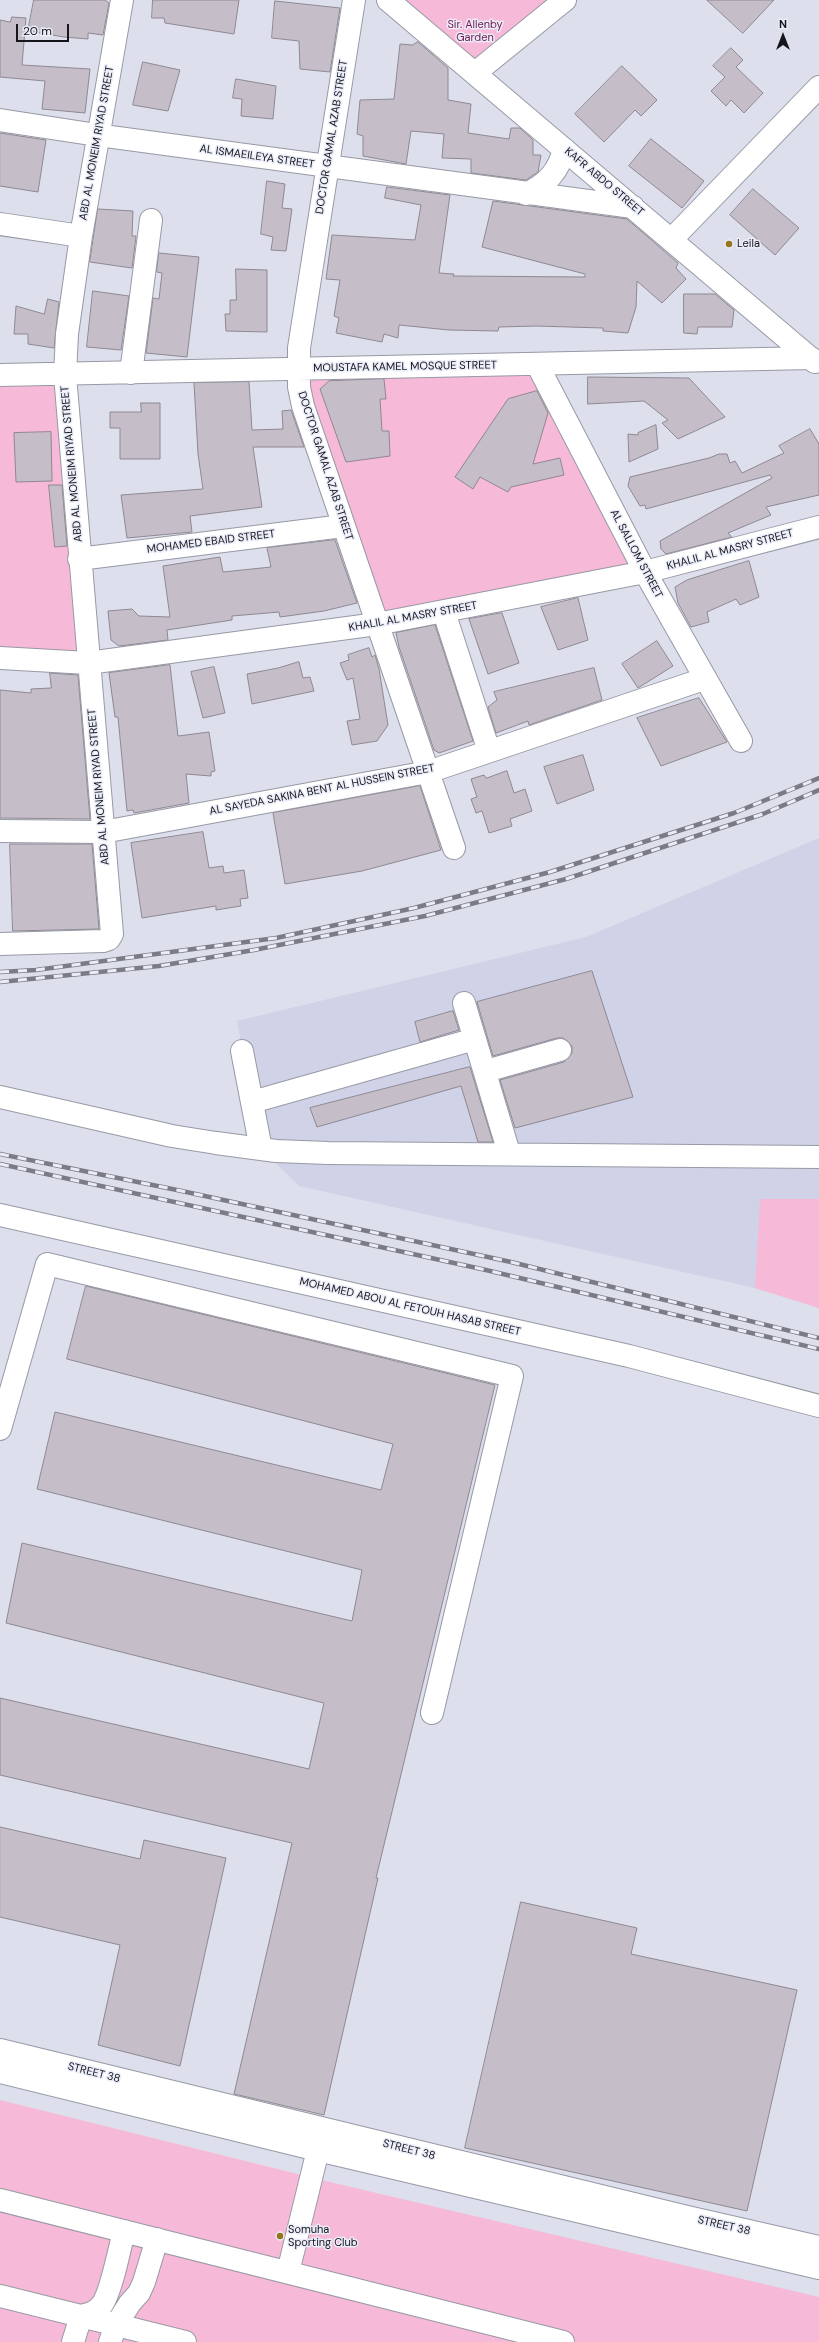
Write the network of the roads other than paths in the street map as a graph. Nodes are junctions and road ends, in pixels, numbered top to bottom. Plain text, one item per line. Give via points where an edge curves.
1 (122, 0) edge
2 (354, 0) edge
3 (388, 0) edge
4 (565, 0) edge
5 (474, 73) junction
6 (819, 87) edge
7 (0, 120) edge
8 (97, 136) junction
9 (564, 149) junction
10 (328, 166) junction
11 (526, 194) junction
12 (633, 207) junction
13 (151, 220) dead end
14 (0, 224) edge
15 (81, 236) junction
16 (671, 240) junction
17 (816, 357) edge
18 (537, 364) junction
19 (298, 370) junction
20 (131, 373) junction
21 (0, 375) edge
22 (65, 375) junction
23 (343, 526) junction
24 (819, 527) edge
25 (79, 559) junction
26 (645, 572) junction
27 (444, 612) junction
28 (377, 624) junction
29 (0, 658) edge
30 (88, 663) junction
31 (704, 679) junction
32 (741, 741) dead end
33 (489, 751) junction
34 (428, 772) junction
35 (0, 831) edge
36 (103, 832) junction
37 (454, 848) dead end
38 (0, 944) edge
39 (464, 1003) dead end
40 (475, 1039) junction
41 (560, 1050) dead end
42 (242, 1051) dead end
43 (486, 1071) junction
44 (0, 1097) edge
45 (252, 1102) junction
46 (261, 1149) junction
47 (509, 1153) junction
48 (819, 1157) edge
49 (0, 1215) edge
50 (819, 1406) edge
51 (0, 1429) edge
52 (432, 1713) dead end
53 (0, 2050) edge
54 (49, 2062) junction
55 (0, 2072) edge
56 (43, 2082) junction
57 (318, 2150) junction
58 (0, 2200) edge
59 (124, 2231) junction
60 (157, 2239) junction
61 (819, 2247) edge
62 (819, 2268) edge
63 (288, 2272) junction
64 (0, 2296) edge
65 (81, 2316) junction
66 (113, 2333) edge
67 (153, 2338) edge
68 (73, 2342) edge
69 (185, 2342) edge
70 (563, 2342) edge

1 - 8 street, ABD AL MONEIM RIYAD STREET
2 - 10 street, DOCTOR GAMAL AZAB STREET
3 - 5 street, KAFR ABDO STREET
4 - 5 street
5 - 9 street, KAFR ABDO STREET
6 - 16 street
7 - 8 street, AL ISMAEILEYA STREET
8 - 10 street, AL ISMAEILEYA STREET
8 - 15 street, ABD AL MONEIM RIYAD STREET
9 - 11 street via 562,159 552,176 544,184
9 - 12 street, KAFR ABDO STREET
10 - 11 street, AL ISMAEILEYA STREET
10 - 19 street, DOCTOR GAMAL AZAB STREET via 299,348
11 - 12 street, AL ISMAEILEYA STREET
12 - 16 street, KAFR ABDO STREET
13 - 20 street
14 - 15 street
15 - 22 street, ABD AL MONEIM RIYAD STREET via 67,334
16 - 17 street, KAFR ABDO STREET
17 - 18 street, MOUSTAFA KAMEL MOSQUE STREET
18 - 19 street, MOUSTAFA KAMEL MOSQUE STREET
18 - 26 street, AL SALLOM STREET
19 - 20 street, MOUSTAFA KAMEL MOSQUE STREET
19 - 23 street, DOCTOR GAMAL AZAB STREET via 303,406
20 - 22 street, MOUSTAFA KAMEL MOSQUE STREET
21 - 22 street, MOUSTAFA KAMEL MOSQUE STREET
22 - 25 street, ABD AL MONEIM RIYAD STREET
23 - 25 street, MOHAMED EBAID STREET
23 - 28 street, DOCTOR GAMAL AZAB STREET
24 - 26 street, KHALIL AL MASRY STREET
25 - 30 street, ABD AL MONEIM RIYAD STREET
26 - 27 street, KHALIL AL MASRY STREET
26 - 31 street, AL SALLOM STREET
27 - 28 street, KHALIL AL MASRY STREET
27 - 33 street
28 - 30 street, KHALIL AL MASRY STREET
28 - 34 street, DOCTOR GAMAL AZAB STREET
29 - 30 street, KHALIL AL MASRY STREET
30 - 36 street, ABD AL MONEIM RIYAD STREET
31 - 32 street, AL SALLOM STREET
31 - 33 street, AL SAYEDA SAKINA BENT AL HUSSEIN STREET
33 - 34 street, AL SAYEDA SAKINA BENT AL HUSSEIN STREET
34 - 36 street, AL SAYEDA SAKINA BENT AL HUSSEIN STREET
34 - 37 street, DOCTOR GAMAL AZAB STREET
35 - 36 street, AL SAYEDA SAKINA BENT AL HUSSEIN STREET
36 - 38 street, ABD AL MONEIM RIYAD STREET via 111,937 106,940
39 - 40 street
40 - 43 street
40 - 45 street
41 - 43 street
42 - 45 street
43 - 47 street
44 - 46 street via 172,1136
45 - 46 street
46 - 47 street via 328,1153
47 - 48 street
49 - 50 street, MOHAMED ABOU AL FETOUH HASAB STREET via 629,1356
51 - 52 street via 46,1264 512,1376
53 - 54 street, STREET 38
54 - 56 street
54 - 61 street, STREET 38
55 - 56 street, STREET 38
56 - 57 street, STREET 38
57 - 62 street, STREET 38
57 - 63 street
58 - 59 street
59 - 60 street
59 - 65 street via 102,2306 92,2314
60 - 63 street
60 - 66 street via 139,2293 130,2303
63 - 70 street
64 - 65 street
65 - 66 street
65 - 68 street
66 - 67 street
67 - 69 street

